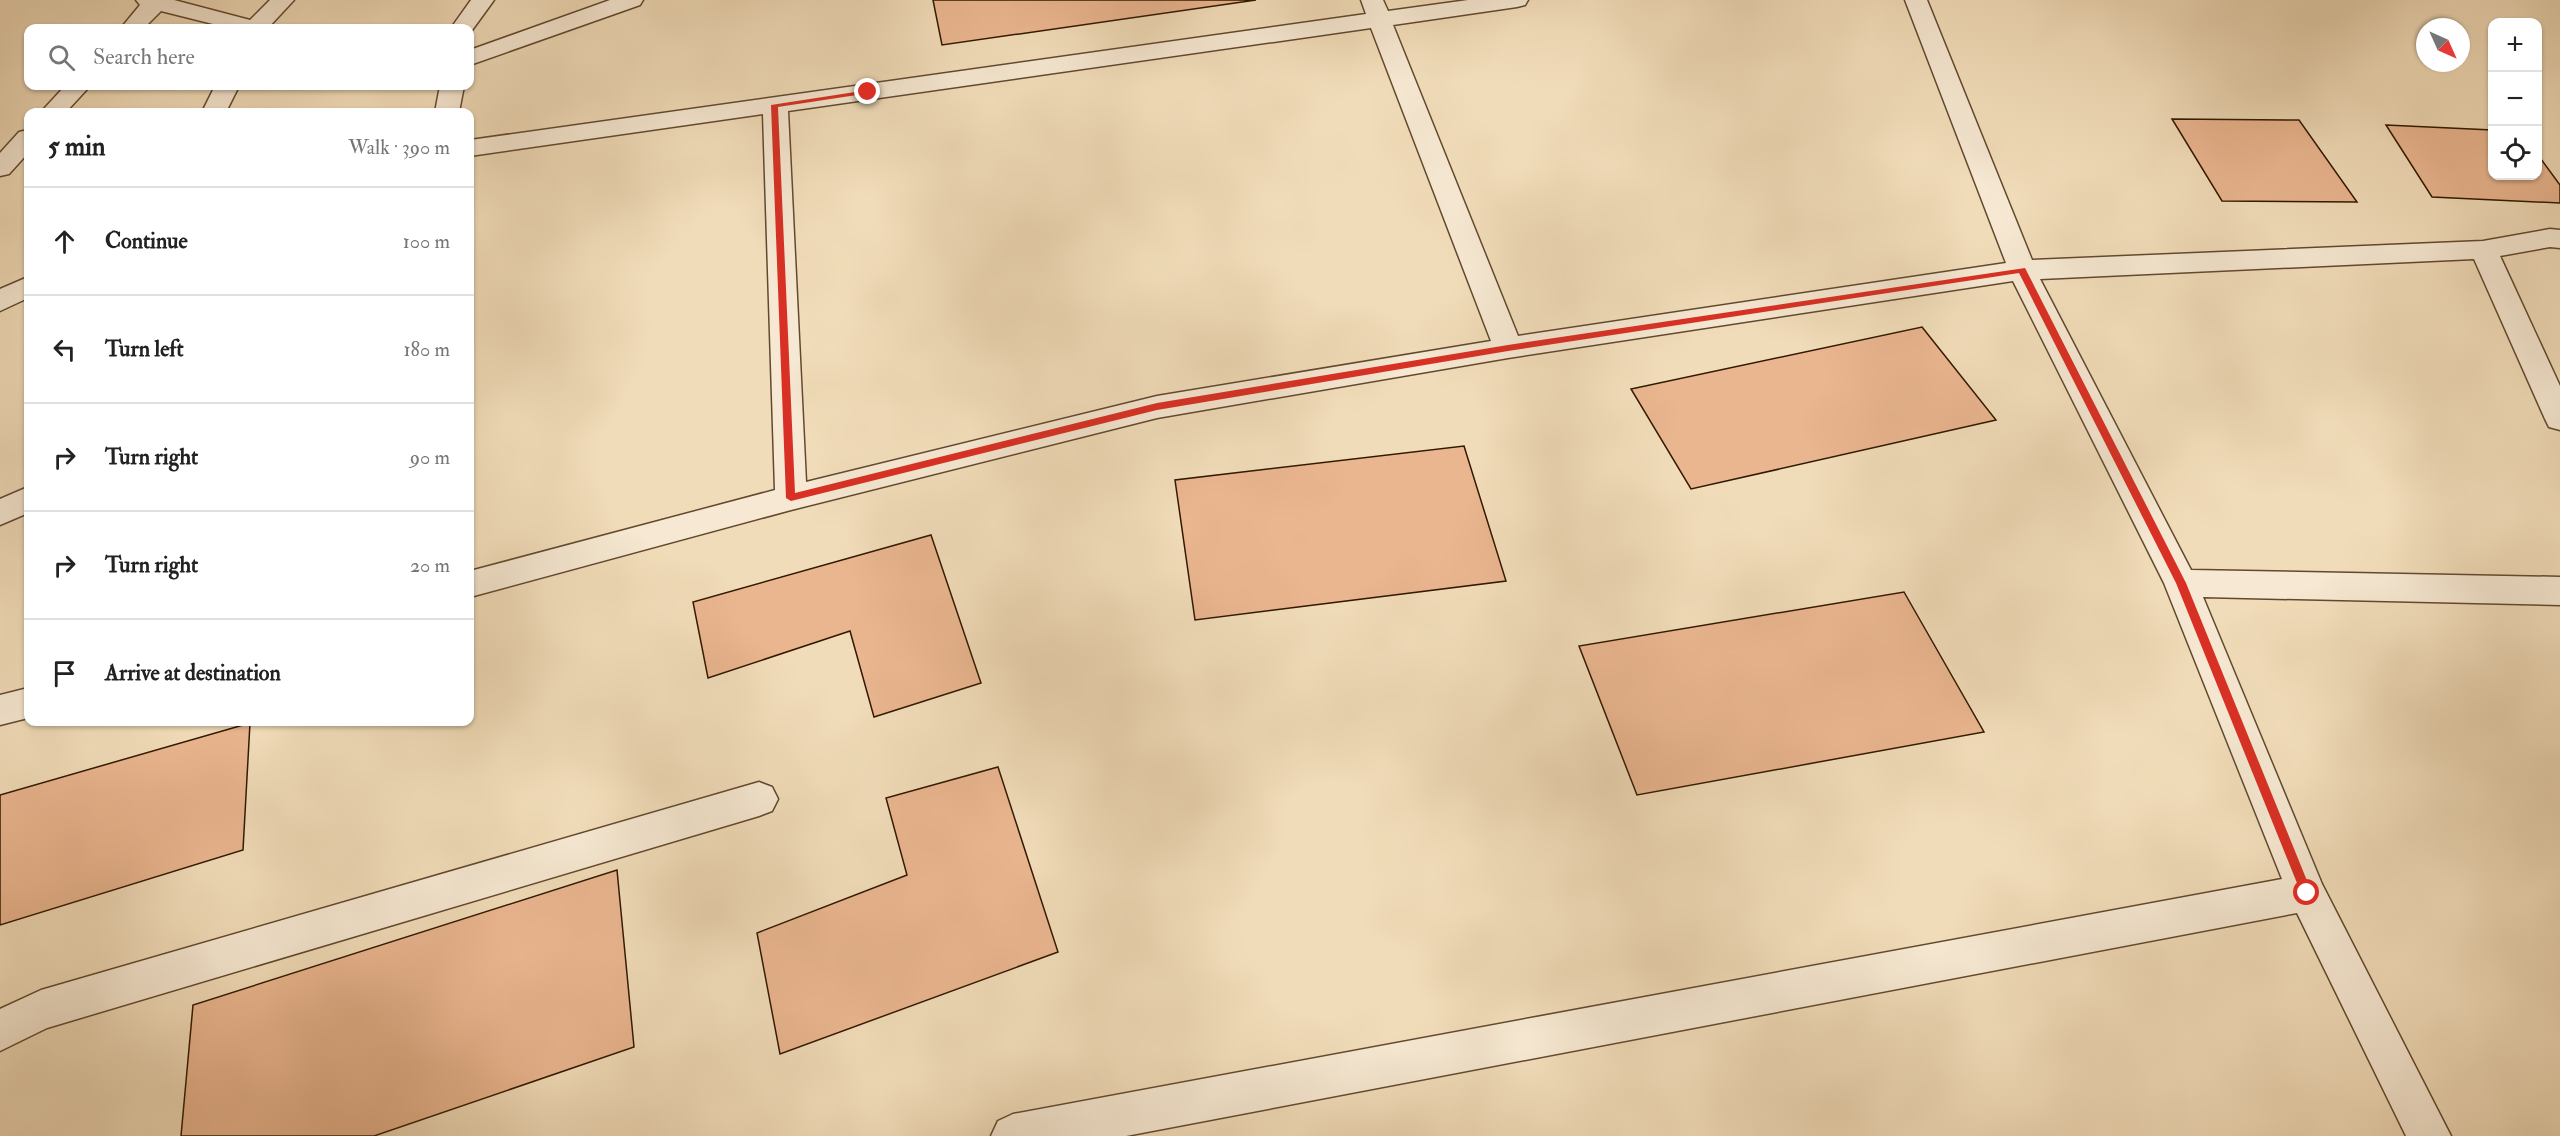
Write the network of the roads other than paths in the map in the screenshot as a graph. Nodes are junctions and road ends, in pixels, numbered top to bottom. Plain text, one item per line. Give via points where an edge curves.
1 (283, 0) edge
2 (483, 0) edge
3 (632, 0) edge
4 (1516, 0) edge
5 (1916, 0) edge
6 (152, 1) edge
7 (1375, 10) edge
8 (135, 24) edge
9 (240, 24) edge
10 (259, 24) edge
11 (465, 24) edge
12 (474, 57) edge
13 (74, 90) edge
14 (225, 90) edge
15 (451, 90) edge
16 (775, 105) junction
17 (57, 108) edge
18 (216, 108) edge
19 (448, 108) edge
20 (24, 142) edge
21 (474, 147) edge
22 (0, 168) edge
23 (2560, 239) edge
24 (2483, 250) junction
25 (2022, 270) junction
26 (24, 289) edge
27 (0, 301) edge
28 (1508, 348) junction
29 (2560, 419) edge
30 (791, 498) junction
31 (24, 501) edge
32 (0, 513) edge
33 (474, 583) edge
34 (2181, 583) junction
35 (2560, 591) edge
36 (24, 703) edge
37 (0, 710) edge
38 (759, 799) dead end
39 (2307, 893) junction
40 (0, 1030) edge
41 (1057, 1132) edge
42 (1013, 1136) edge
43 (2429, 1136) edge

1 - 10 street
2 - 11 street
3 - 12 street
4 - 7 street
5 - 25 street
6 - 8 street
6 - 9 street
7 - 16 street
7 - 28 street
13 - 17 street
14 - 18 street
15 - 19 street
16 - 21 street
16 - 30 street
20 - 22 street
23 - 24 street
24 - 25 street
24 - 29 street
25 - 28 street
25 - 34 street
26 - 27 street
28 - 30 street via 1157,406
30 - 33 street
31 - 32 street
34 - 35 street
34 - 39 street
36 - 37 street
38 - 40 street via 41,1010
39 - 41 street
39 - 43 street
41 - 42 street

